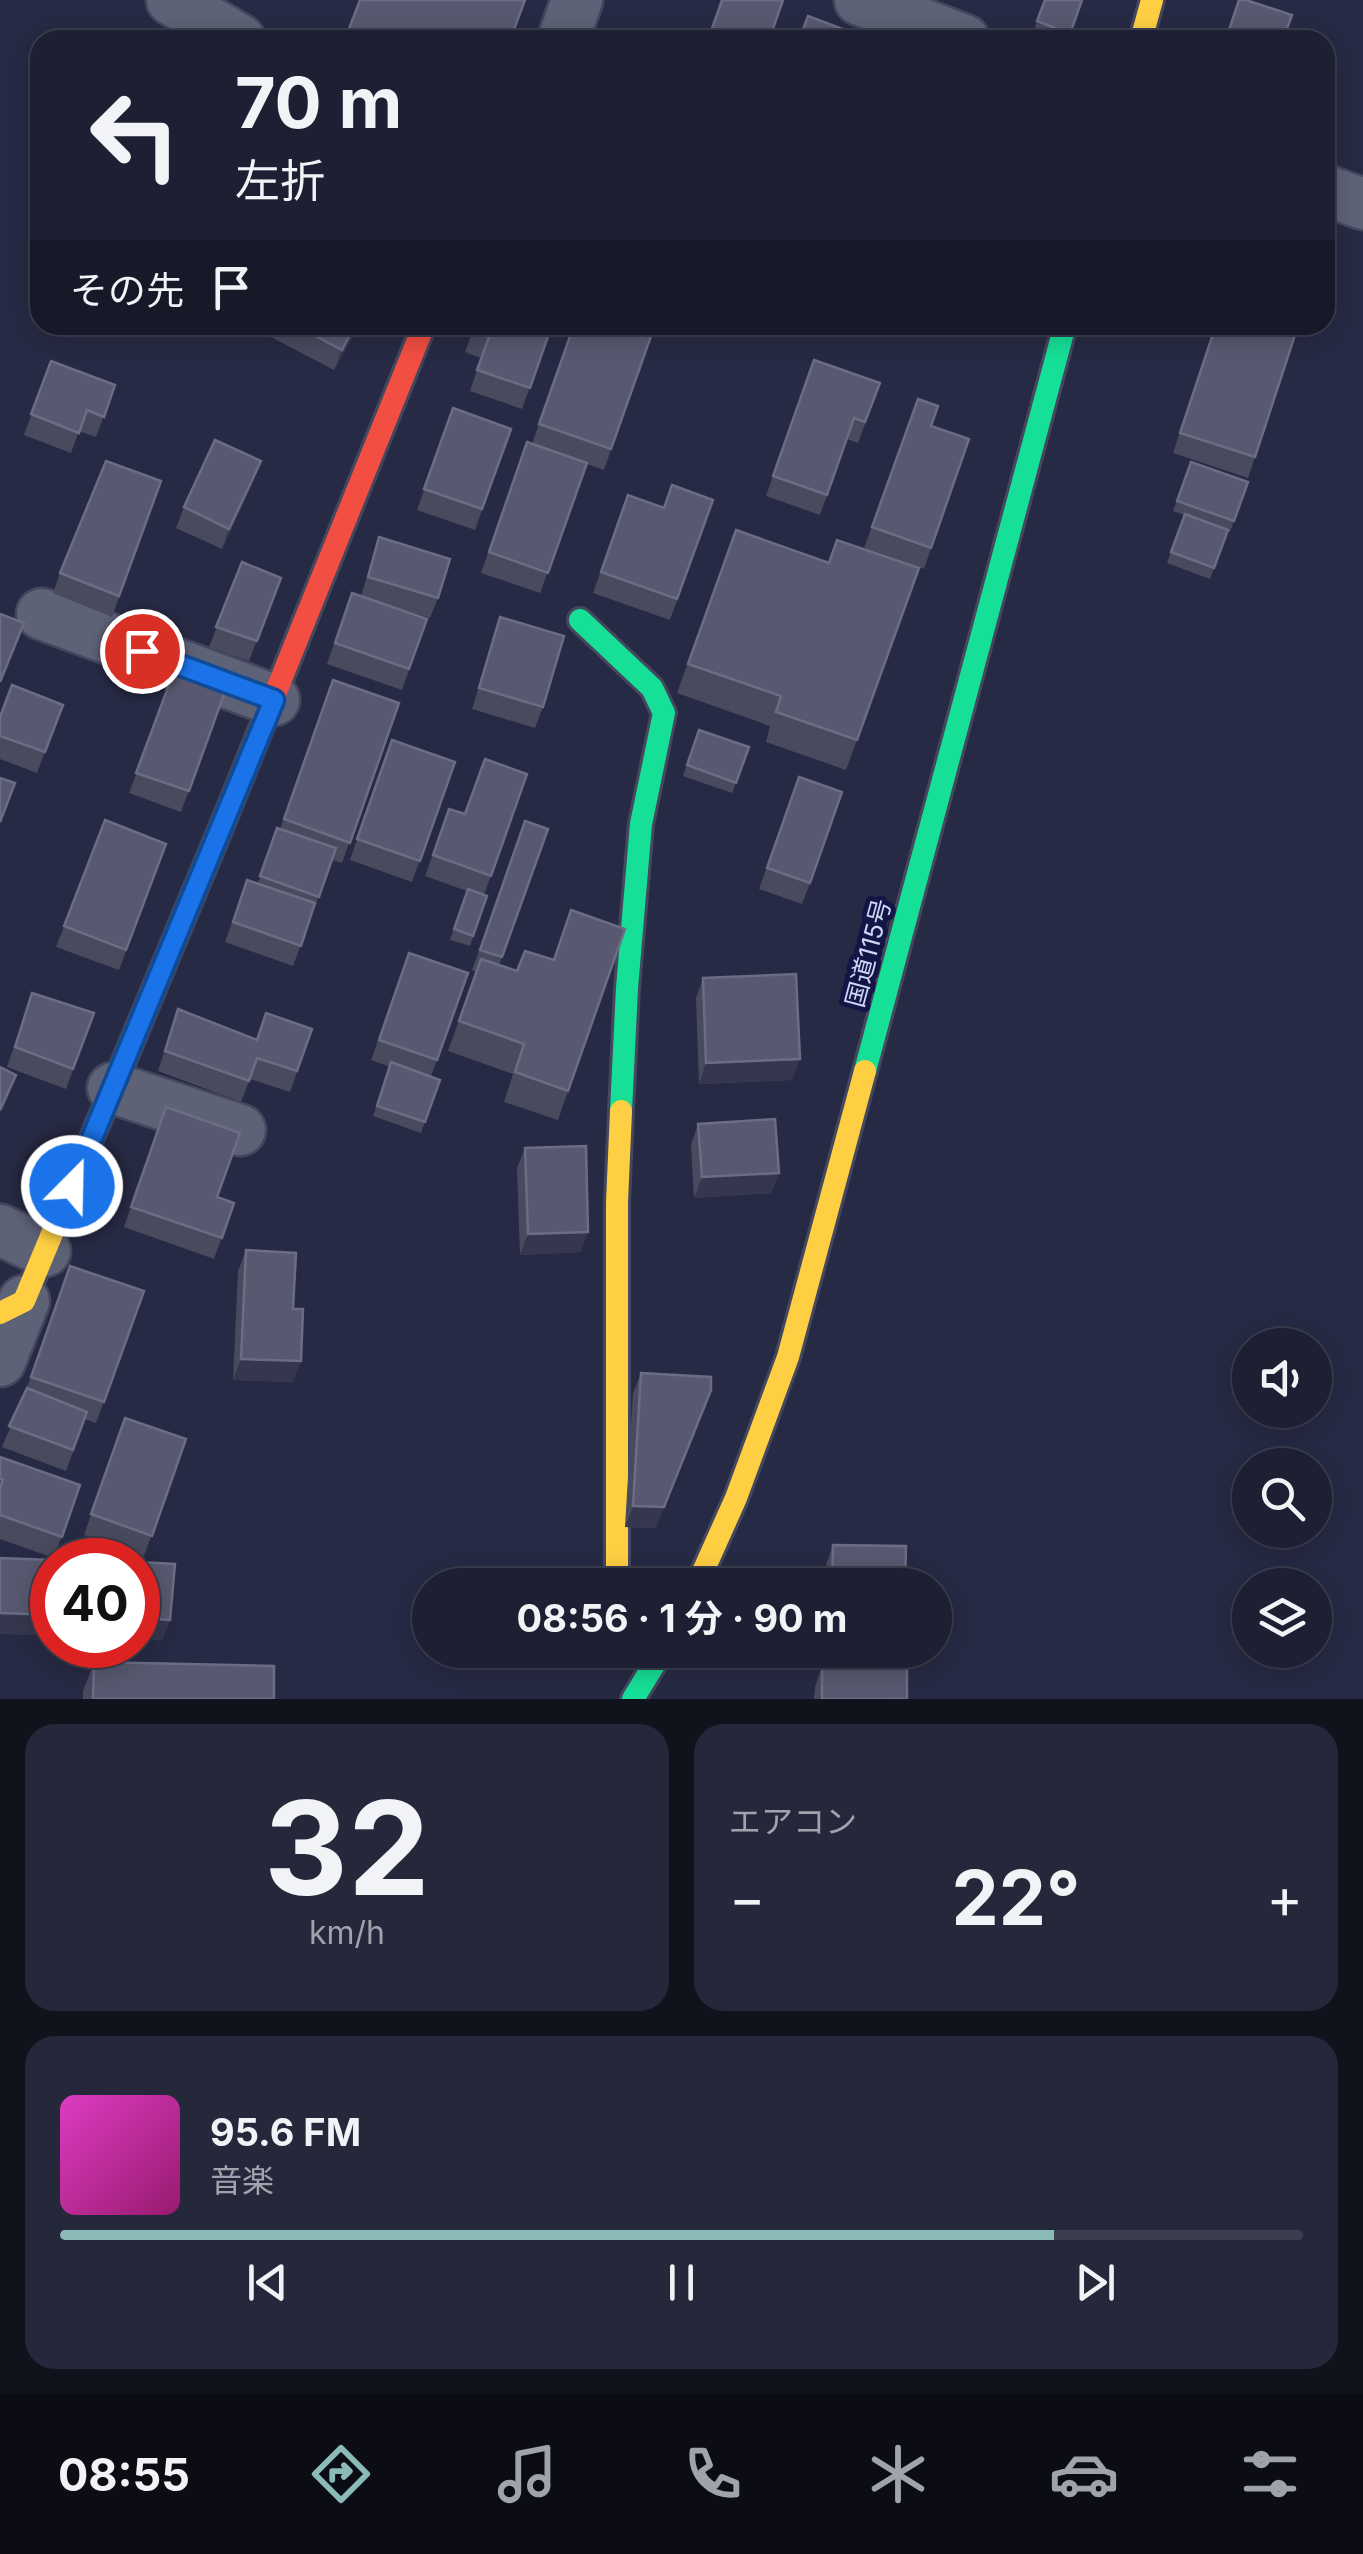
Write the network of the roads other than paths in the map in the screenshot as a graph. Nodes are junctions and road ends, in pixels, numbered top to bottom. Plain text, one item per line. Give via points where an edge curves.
1 (172, 0) edge
2 (576, 0) edge
3 (860, 0) edge
4 (1152, 0) edge
5 (223, 30) edge
6 (566, 30) edge
7 (938, 30) edge
8 (1144, 30) edge
9 (1335, 194) edge
10 (1363, 204) edge
11 (420, 335) edge
12 (1062, 335) edge
13 (42, 614) dead end
14 (580, 620) dead end
15 (274, 700) junction
16 (113, 1088) junction
17 (240, 1130) edge
18 (0, 1230) edge
19 (45, 1251) junction
20 (12, 1307) edge
21 (0, 1361) edge
22 (617, 1568) edge
23 (704, 1568) edge
24 (652, 1668) edge
25 (633, 1699) edge

1 - 5 street
2 - 6 street
3 - 7 street
4 - 8 main road
9 - 10 street
11 - 15 main road
12 - 23 main road, 国道115号 via 788,1357
13 - 15 street
14 - 22 main road via 652,688 664,713 641,824 627,988 617,1202
15 - 16 main road
16 - 17 street
16 - 19 main road
18 - 19 street
19 - 20 main road
20 - 21 street
24 - 25 main road

